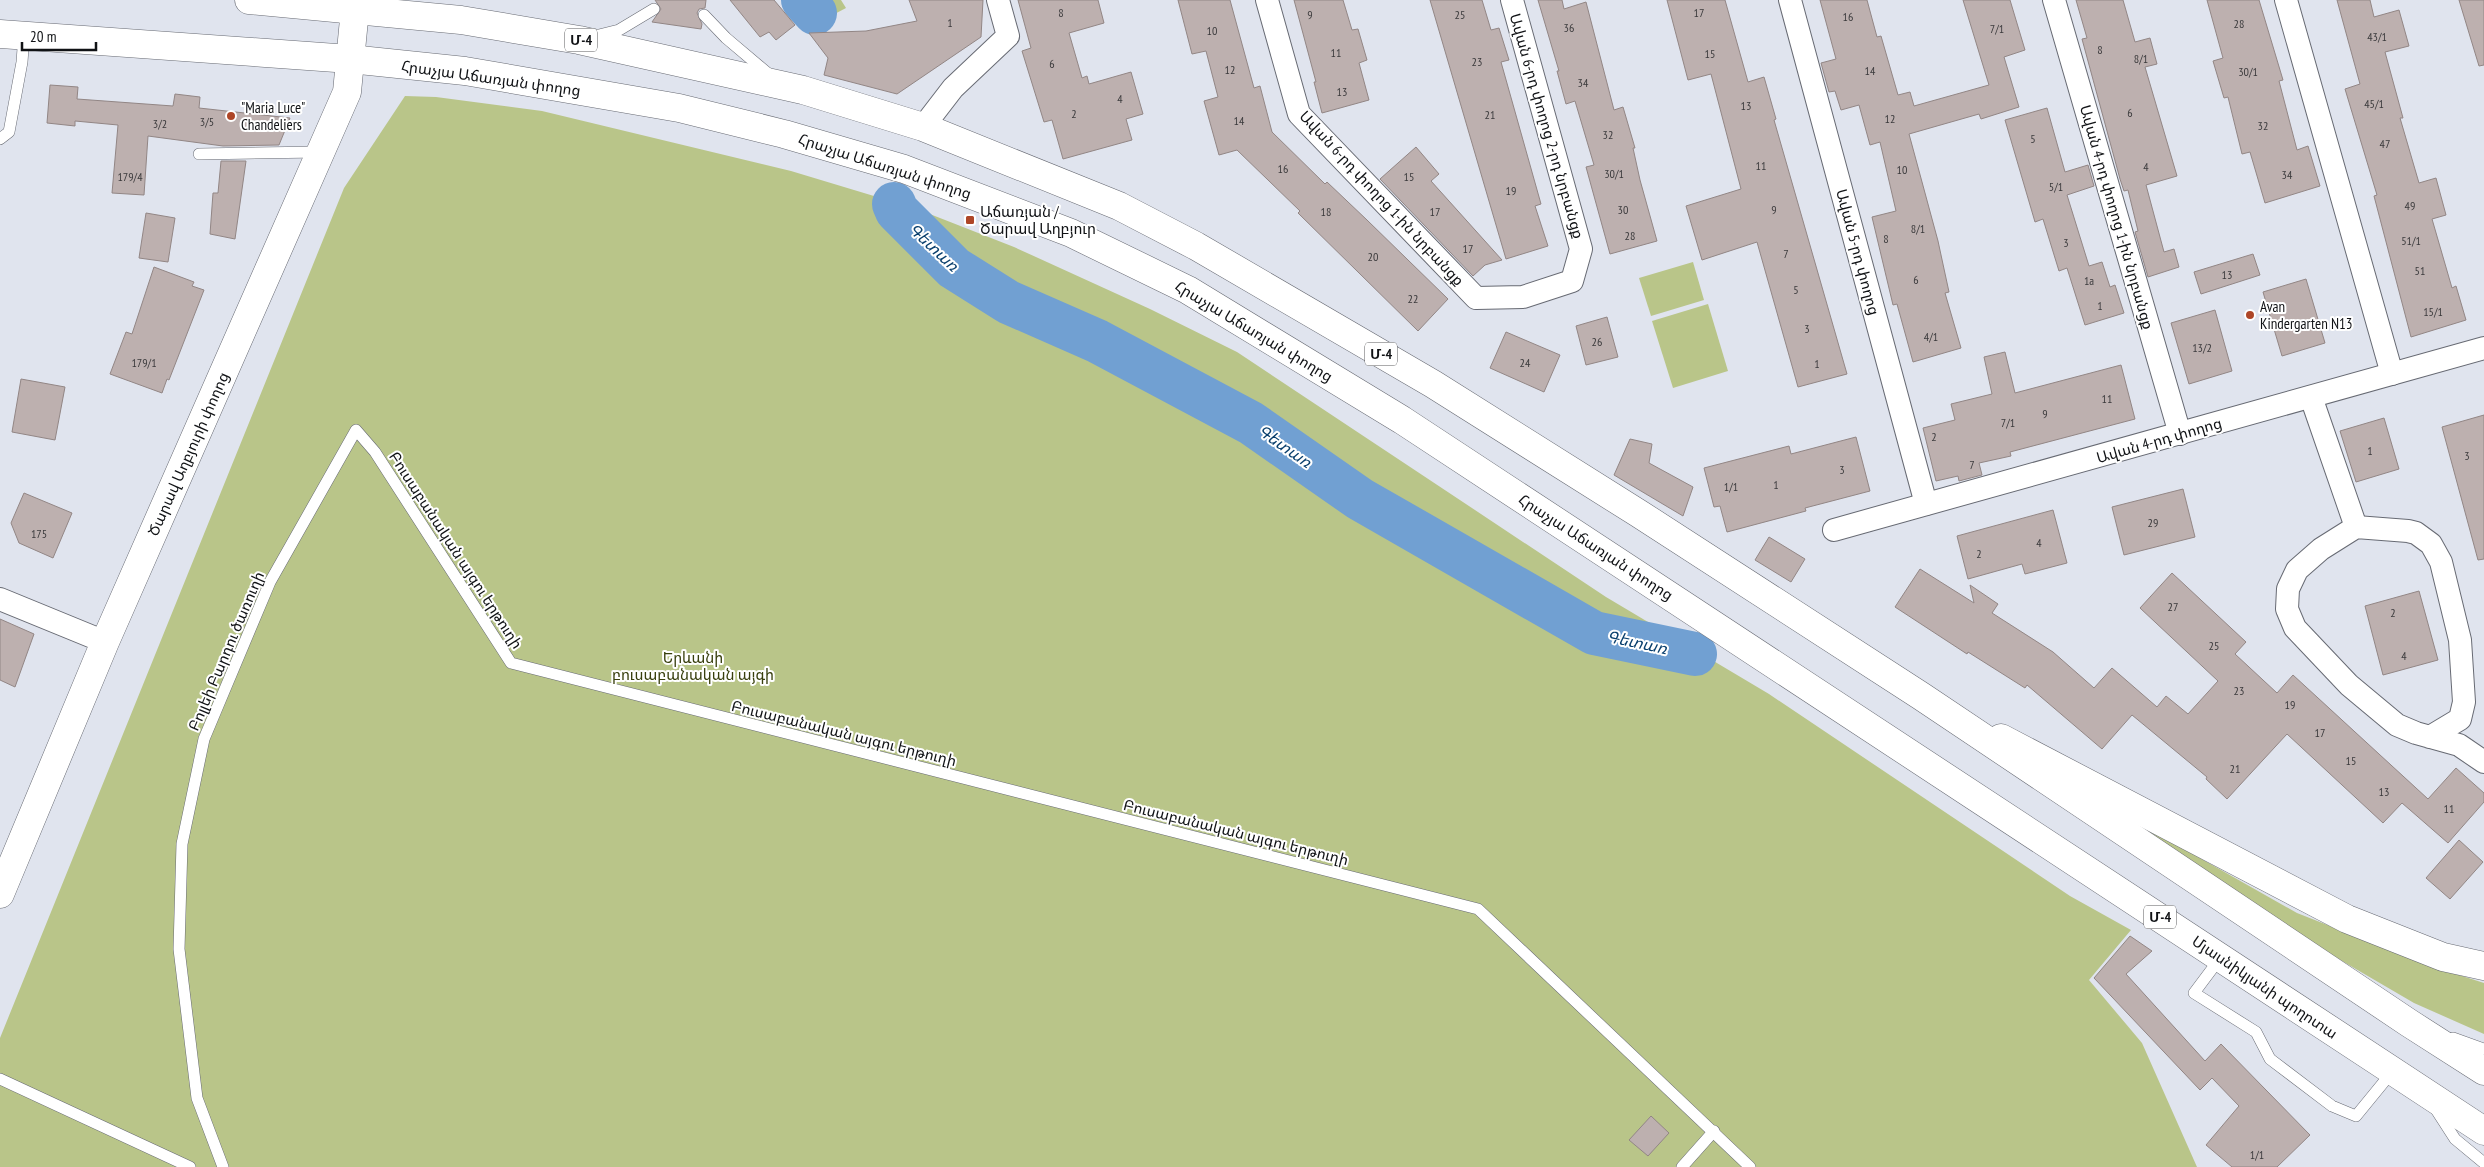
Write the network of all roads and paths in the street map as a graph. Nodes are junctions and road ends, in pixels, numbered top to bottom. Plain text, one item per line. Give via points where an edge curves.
1 (249, 0) edge
2 (998, 0) edge
3 (1267, 0) edge
4 (1512, 0) edge
5 (1790, 0) edge
6 (2054, 0) edge
7 (2286, 0) edge
8 (355, 9) junction
9 (654, 9) dead end
10 (704, 15) dead end
11 (12, 34) edge
12 (579, 40) junction
13 (350, 59) junction
14 (781, 86) junction
15 (923, 127) junction
16 (0, 139) edge
17 (321, 152) junction
18 (199, 154) dead end
19 (1572, 282) joint
20 (2484, 348) edge
21 (2392, 374) junction
22 (2311, 397) junction
23 (356, 430) joint
24 (2180, 434) junction
25 (1926, 504) junction
26 (2356, 528) junction
27 (1834, 530) dead end
28 (0, 599) edge
29 (105, 642) junction
30 (1921, 696) junction
31 (2430, 737) junction
32 (1895, 744) joint
33 (2484, 762) edge
34 (0, 894) edge
35 (2221, 957) junction
36 (2484, 966) edge
37 (2408, 1023) junction
38 (2484, 1049) edge
39 (2484, 1071) edge
40 (2392, 1072) junction
41 (0, 1079) edge
42 (2424, 1092) junction
43 (1714, 1131) junction
44 (2484, 1131) edge
45 (2484, 1163) edge
46 (190, 1167) edge
47 (223, 1167) edge
48 (1682, 1167) edge
49 (1750, 1167) edge

1 - 8 main road, Մ-4
2 - 15 street via 1008,36 953,88
3 - 19 street, Ավան 6-րդ փողոց 1-ին նրբանցք via 1299,114 1476,298 1523,297
4 - 19 street, Ավան 6-րդ փողոց 2-րդ նրբանցք via 1581,249
5 - 25 street, Ավան 5-րդ փողոց
6 - 24 street, Ավան 4-րդ փողոց 1-ին նրբանցք
7 - 21 street
8 - 12 main road, Մ-4 via 461,20
8 - 13 main road, Ծարավ Աղբյուրի փողոց
9 - 12 lane via 619,30
10 - 14 lane
11 - 13 main road, Հրաչյա Աճառյան փողոց / Մ-4
11 - 16 lane via 22,62 9,132
12 - 14 main road, Մ-4
13 - 17 main road, Ծարավ Աղբյուրի փողոց via 347,92
13 - 32 main road, Հրաչյա Աճառյան փողոց / Մ-4 via 465,71 679,108 904,169 1071,233 1188,290 1402,420
14 - 15 main road, Մ-4
15 - 30 main road, Մ-4 via 1119,206 1196,246 1433,384
17 - 18 lane
17 - 29 main road, Ծարավ Աղբյուրի փողոց
20 - 21 street, Ավան 4-րդ փողոց
21 - 22 street, Ավան 4-րդ փողոց
22 - 24 street, Ավան 4-րդ փողոց
22 - 26 street
23 - 43 lane, Բուսաբանական այգու երթուղի via 375,452 511,663 1478,909
23 - 47 lane, Բոլլեի Բարդու ծառուղի via 270,582 204,738 182,844 179,949 196,1098
24 - 25 street, Ավան 4-րդ փողոց
25 - 27 street, Ավան 4-րդ փողոց
26 - 31 street via 2416,533 2431,544 2441,562 2460,640 2464,702 2460,719
26 - 31 street via 2321,549 2297,570 2288,588 2287,610 2295,628 2349,685 2397,725
28 - 29 street
29 - 34 main road, Ծարավ Աղբյուրի փողոց
30 - 36 main road via 2347,919 2443,957
30 - 37 main road, Մ-4
31 - 33 street via 2459,745
32 - 35 main road, Մյասնիկյանի պողոտա / Մ-4
35 - 40 main road, Մյասնիկյանի պողոտա / Մ-4
35 - 40 lane via 2194,992 2256,1032 2270,1058 2332,1106 2356,1116
37 - 38 lane
37 - 39 main road, Մ-4
40 - 42 main road, Մյասնիկյանի պողոտա / Մ-4
41 - 46 lane
42 - 44 main road, Մյասնիկյանի պողոտա / Մ-4
42 - 45 lane via 2455,1139
43 - 48 lane
43 - 49 lane, Բուսաբանական այգու երթուղի

